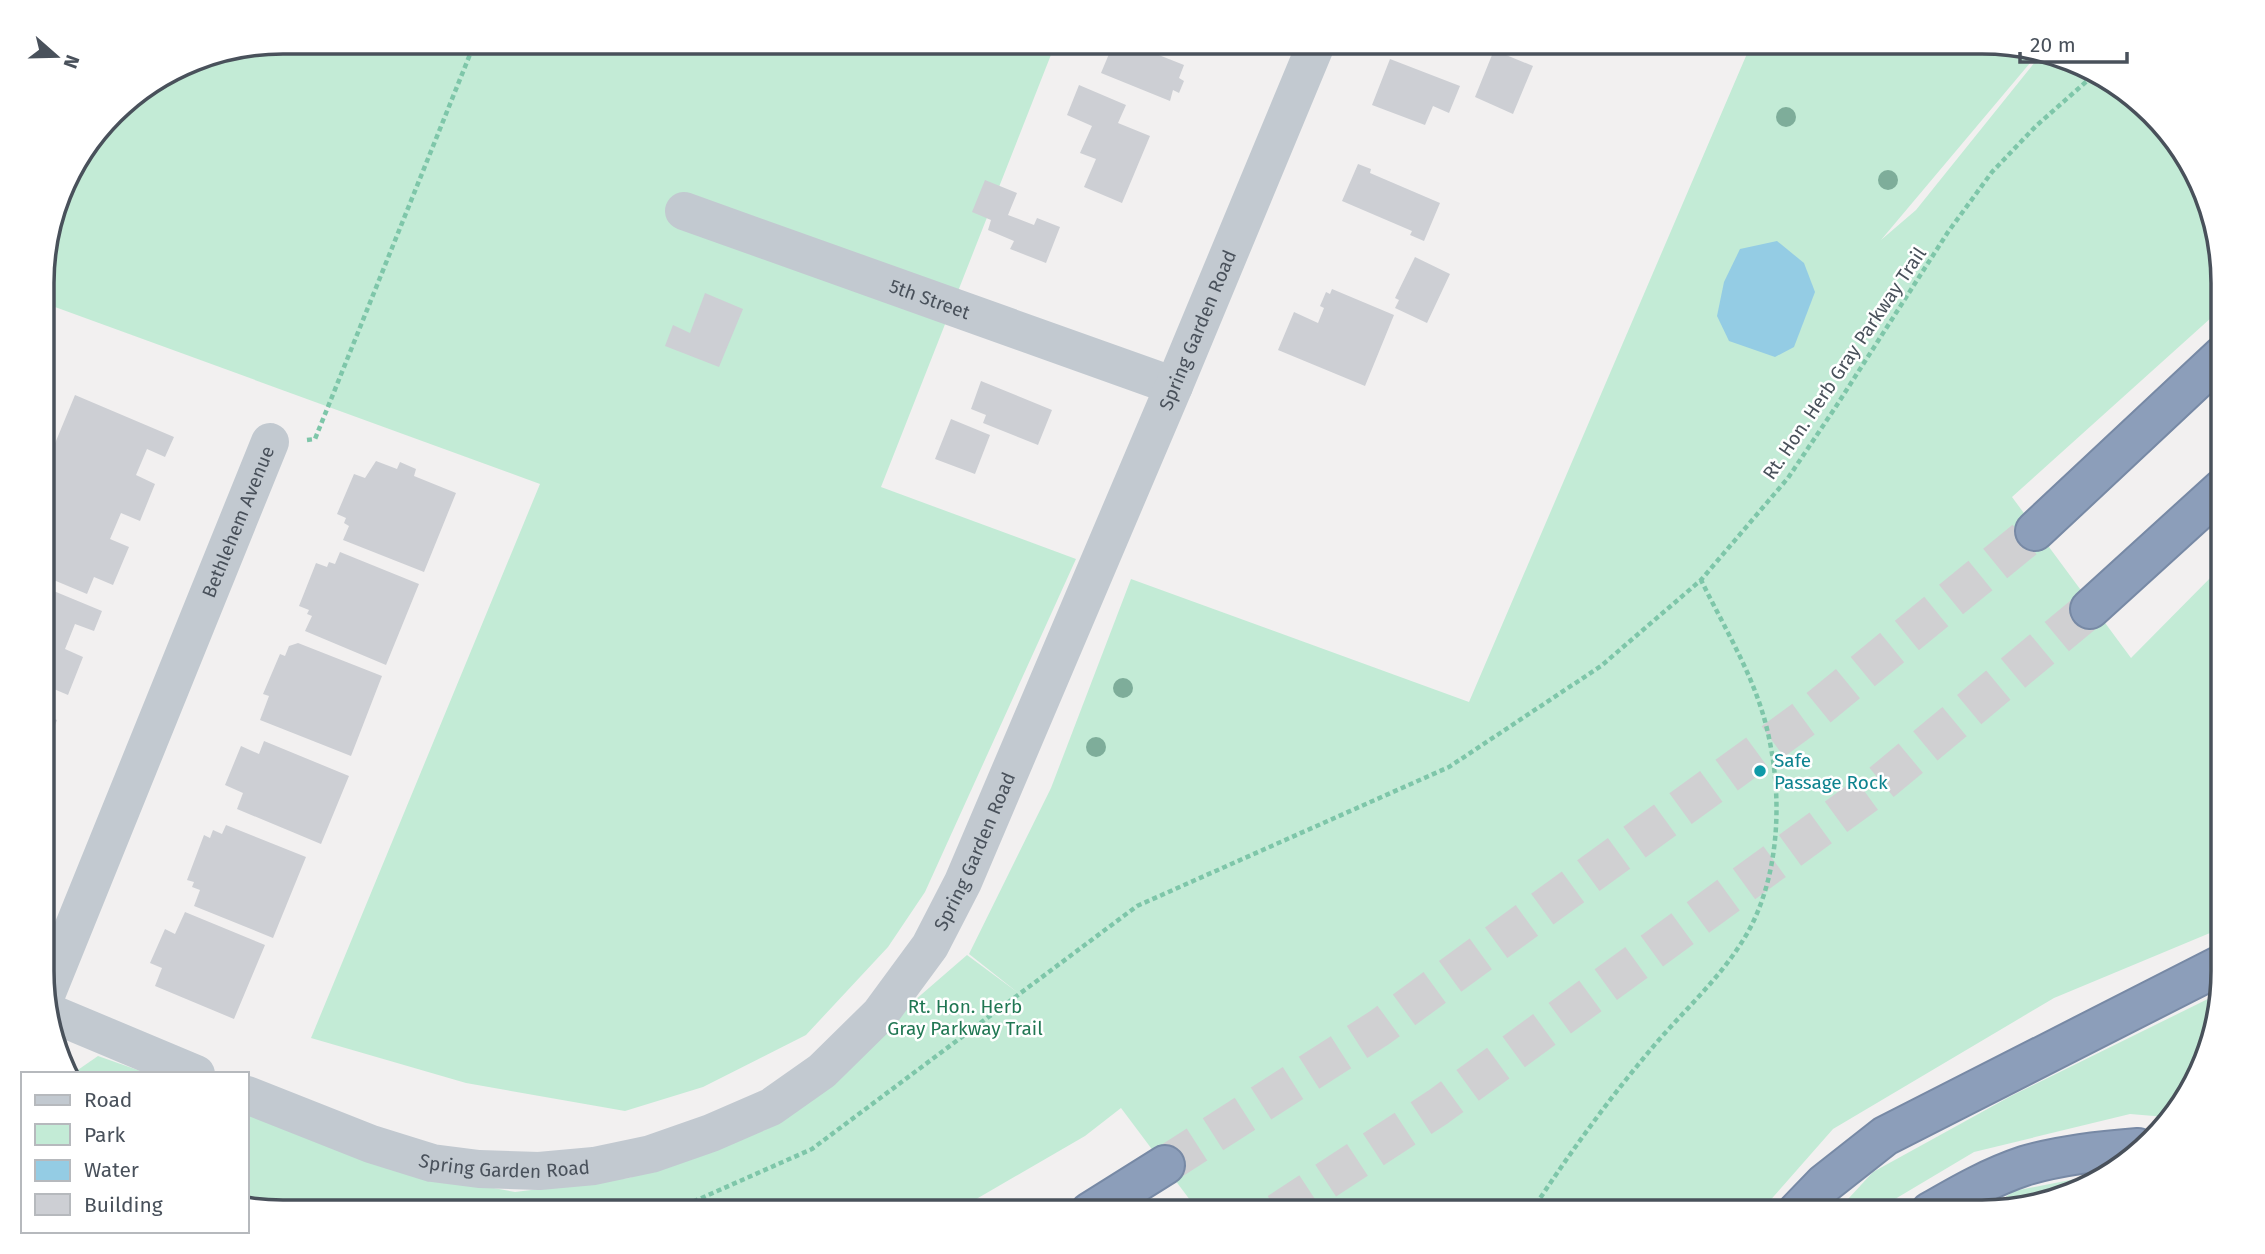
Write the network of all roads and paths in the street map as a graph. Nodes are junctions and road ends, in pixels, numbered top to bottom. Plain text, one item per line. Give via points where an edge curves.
1 (1312, 54) edge
2 (470, 55) edge
3 (2087, 80) edge
4 (684, 211) dead end
5 (2210, 367) edge
6 (1174, 386) junction
7 (270, 442) joint
8 (2210, 500) edge
9 (2035, 531) tunnel mouth
10 (1701, 580) junction
11 (2090, 610) tunnel mouth
12 (2210, 970) edge
13 (54, 975) edge
14 (59, 1017) edge
15 (190, 1072) edge
16 (248, 1095) edge
17 (2125, 1149) edge
18 (1165, 1165) tunnel mouth
19 (1539, 1199) edge
20 (1810, 1199) edge
21 (1953, 1199) edge
22 (698, 1200) edge
23 (1110, 1200) edge

1 - 6 street, Spring Garden Road
2 - 7 path, Bethlehem Avenue via 315,439
3 - 10 path, Rt. Hon. Herb Gray Parkway Trail via 1992,172 1788,478
4 - 6 street, 5th Street
5 - 9 highway
6 - 16 street, Spring Garden Road via 958,893 930,946 880,1014 822,1071 771,1107 711,1133 651,1154 539,1171 432,1163
7 - 13 street, Bethlehem Avenue
8 - 11 highway
10 - 19 path via 1752,684 1765,724 1775,786 1769,874 1741,945 1619,1088
10 - 22 path, Rt. Hon. Herb Gray Parkway Trail via 1601,666 1449,767 1137,906 812,1149
12 - 20 highway via 1885,1136
14 - 15 street
17 - 21 highway via 2025,1166
18 - 23 highway

